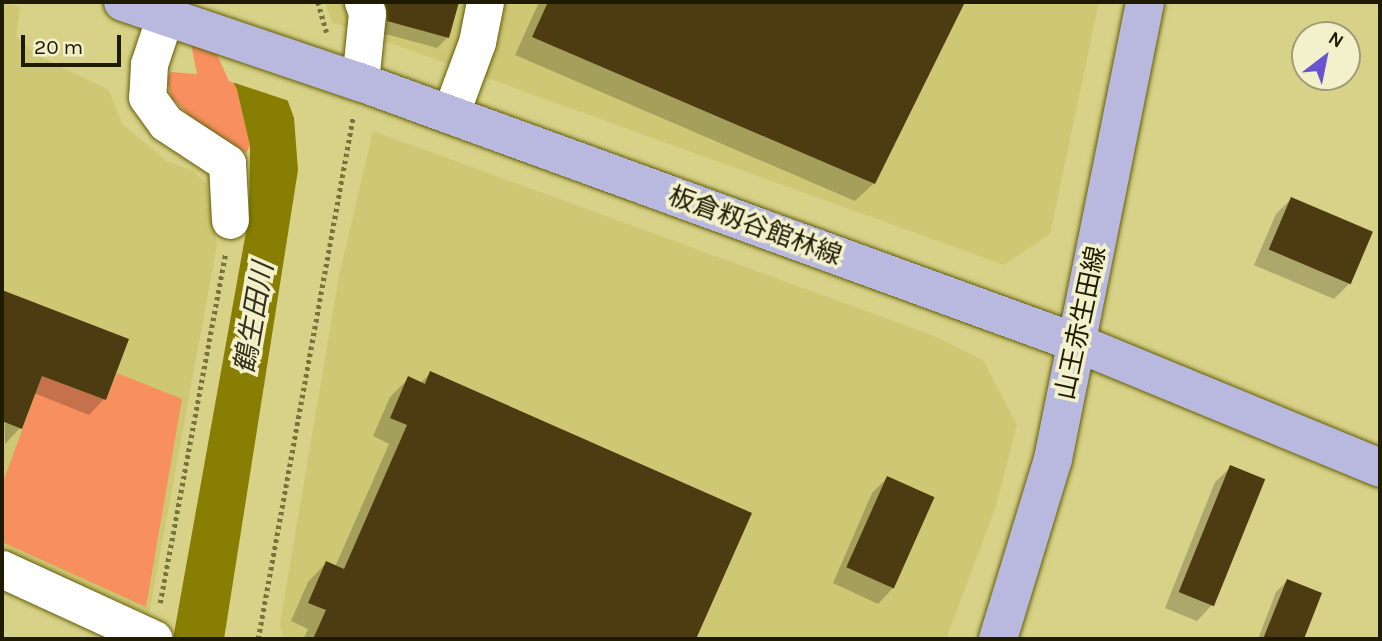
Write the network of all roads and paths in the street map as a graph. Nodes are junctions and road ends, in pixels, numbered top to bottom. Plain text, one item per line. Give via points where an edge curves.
1 (123, 2) edge
2 (318, 2) edge
3 (363, 2) edge
4 (485, 2) edge
5 (1145, 2) edge
6 (172, 19) junction
7 (318, 51) junction
8 (359, 82) junction
9 (450, 115) junction
10 (230, 220) joint
11 (1077, 343) junction
12 (1380, 468) edge
13 (2, 569) edge
14 (150, 638) edge
15 (258, 639) edge
16 (998, 639) edge

1 - 6 main road, 板倉籾谷館林線
2 - 7 path
3 - 8 street via 366,13
4 - 9 street via 477,42
5 - 11 main road, 山王赤生田線
6 - 7 main road, 板倉籾谷館林線
6 - 10 street via 149,64 147,97 166,123 226,163
7 - 8 main road, 板倉籾谷館林線
8 - 9 main road, 板倉籾谷館林線
8 - 15 path
9 - 11 main road, 板倉籾谷館林線
10 - 14 path via 158,617
11 - 12 main road, 板倉籾谷館林線
11 - 16 main road, 山王赤生田線 via 1030,544
13 - 14 street

